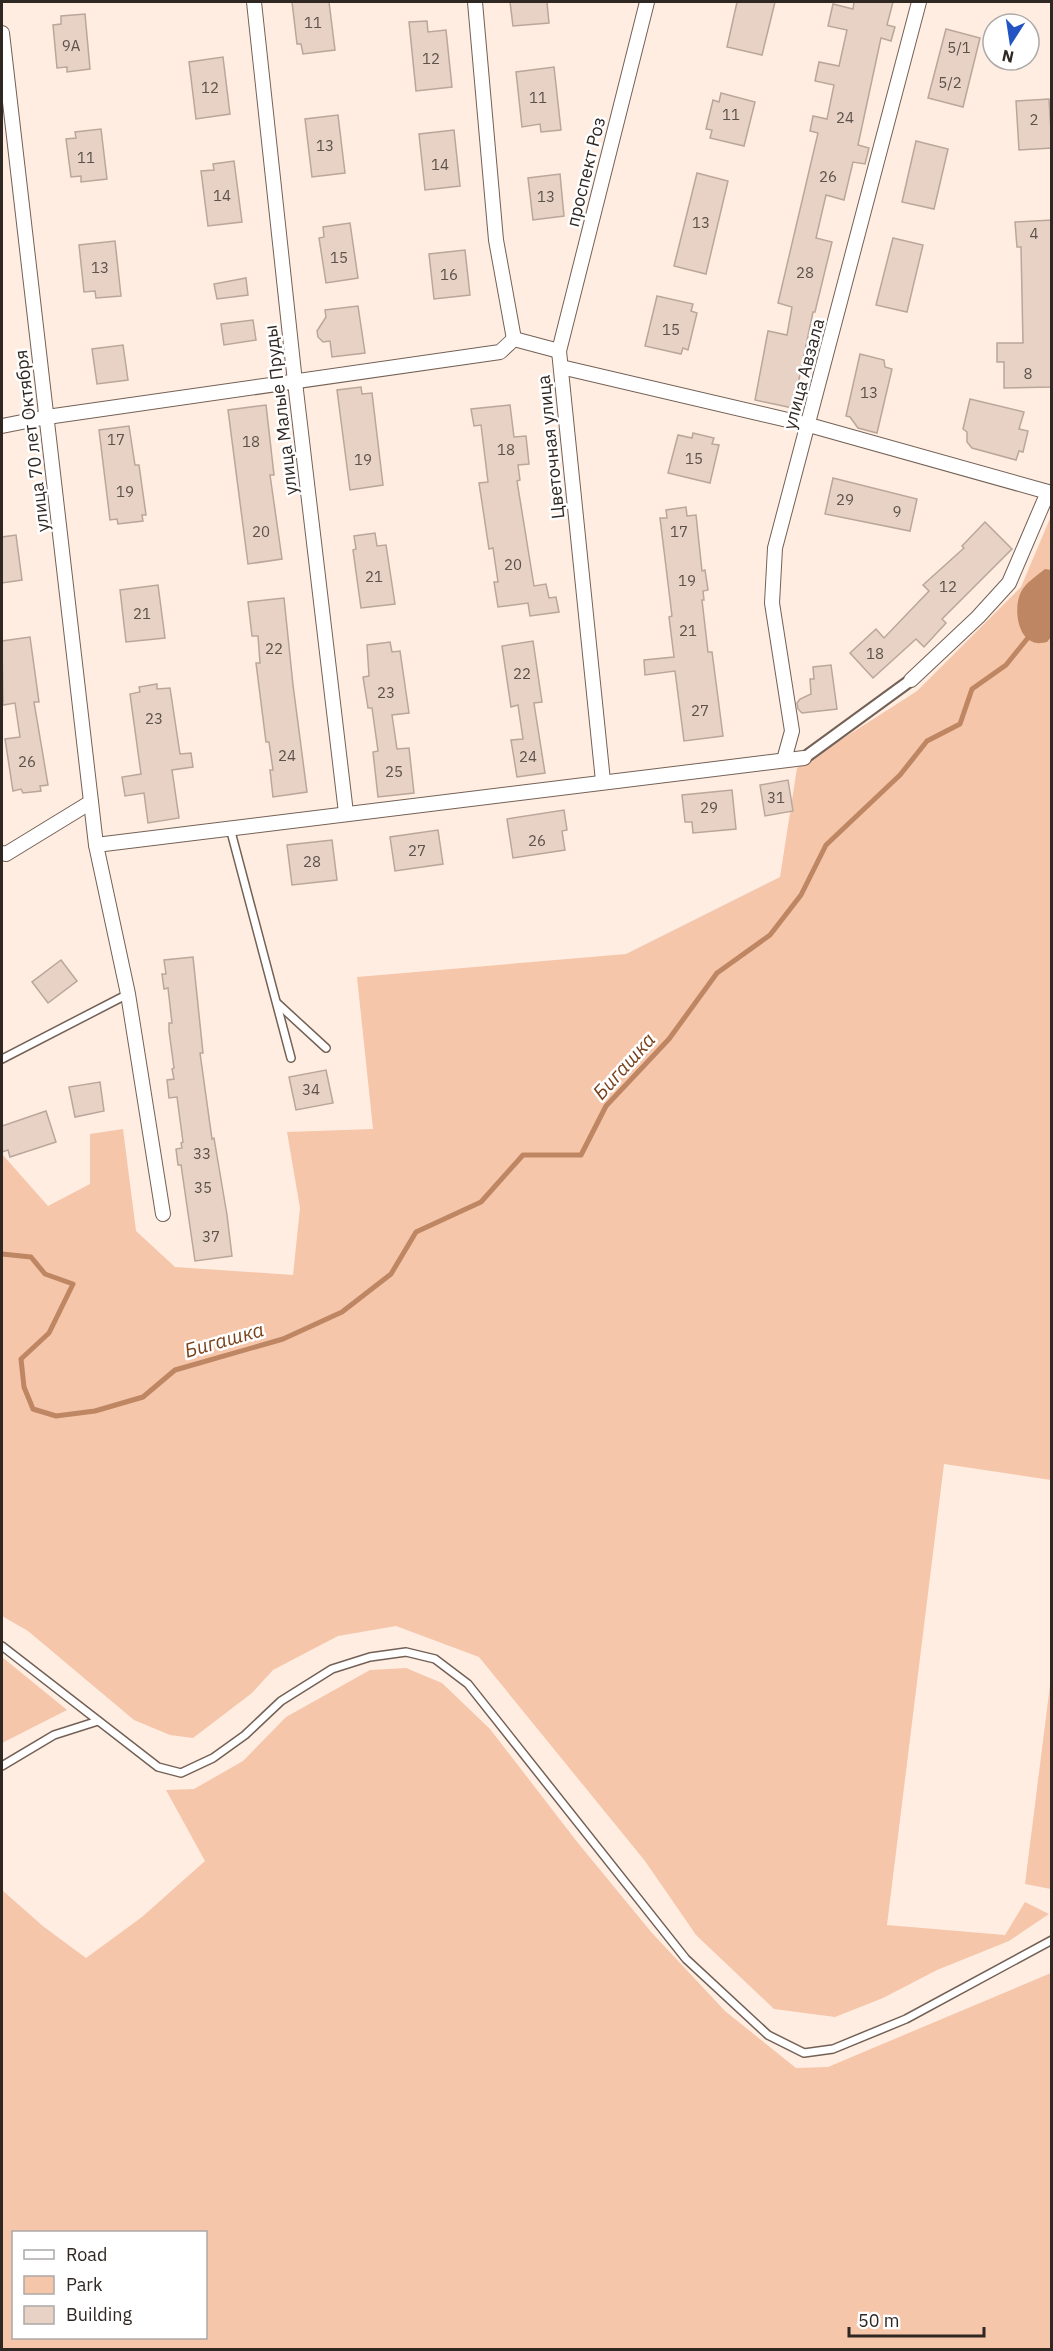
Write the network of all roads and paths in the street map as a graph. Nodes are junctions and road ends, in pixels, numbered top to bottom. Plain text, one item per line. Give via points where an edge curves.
1 (254, 2) edge
2 (476, 2) edge
3 (647, 2) edge
4 (920, 2) edge
5 (2, 33) edge
6 (514, 339) junction
7 (559, 351) junction
8 (561, 367) junction
9 (295, 382) junction
10 (47, 417) junction
11 (809, 425) junction
12 (2, 426) edge
13 (911, 680) joint
14 (804, 758) joint
15 (784, 760) junction
16 (603, 781) junction
17 (91, 802) junction
18 (346, 813) junction
19 (230, 828) junction
20 (96, 845) junction
21 (2, 853) edge
22 (128, 994) junction
23 (277, 1003) junction
24 (326, 1048) dead end
25 (291, 1058) dead end
26 (2, 1059) edge
27 (163, 1214) dead end
28 (2, 1646) edge
29 (98, 1721) junction
30 (2, 1766) edge
31 (1052, 1940) edge

1 - 9 street, улица Малые Пруды
2 - 6 street via 496,240
3 - 7 street, проспект Роз
4 - 11 street, улица Авзала
5 - 10 street, улица 70 лет Октября
6 - 7 street, Цветочная улица
6 - 9 street via 500,352
7 - 8 street, Цветочная улица
8 - 11 street
8 - 16 street, Цветочная улица
9 - 10 street
9 - 18 street, улица Малые Пруды
10 - 12 street
10 - 17 street, улица 70 лет Октября
11 - 13 street via 1048,492 1009,583
11 - 15 street, улица Авзала via 775,548 772,603 792,731
13 - 14 street
14 - 15 street
15 - 16 street
16 - 18 street
17 - 20 street, улица 70 лет Октября
17 - 21 street
18 - 19 street
19 - 20 street
19 - 23 lane
20 - 22 street, улица 70 лет Октября
22 - 26 lane
22 - 27 street, улица 70 лет Октября
23 - 24 lane
23 - 25 lane
28 - 29 lane
29 - 30 lane via 54,1735
29 - 31 lane via 158,1767 181,1773 213,1758 281,1701 332,1669 370,1657 406,1652 435,1659 468,1684 686,1959 768,2035 804,2053 834,2049 906,2019

